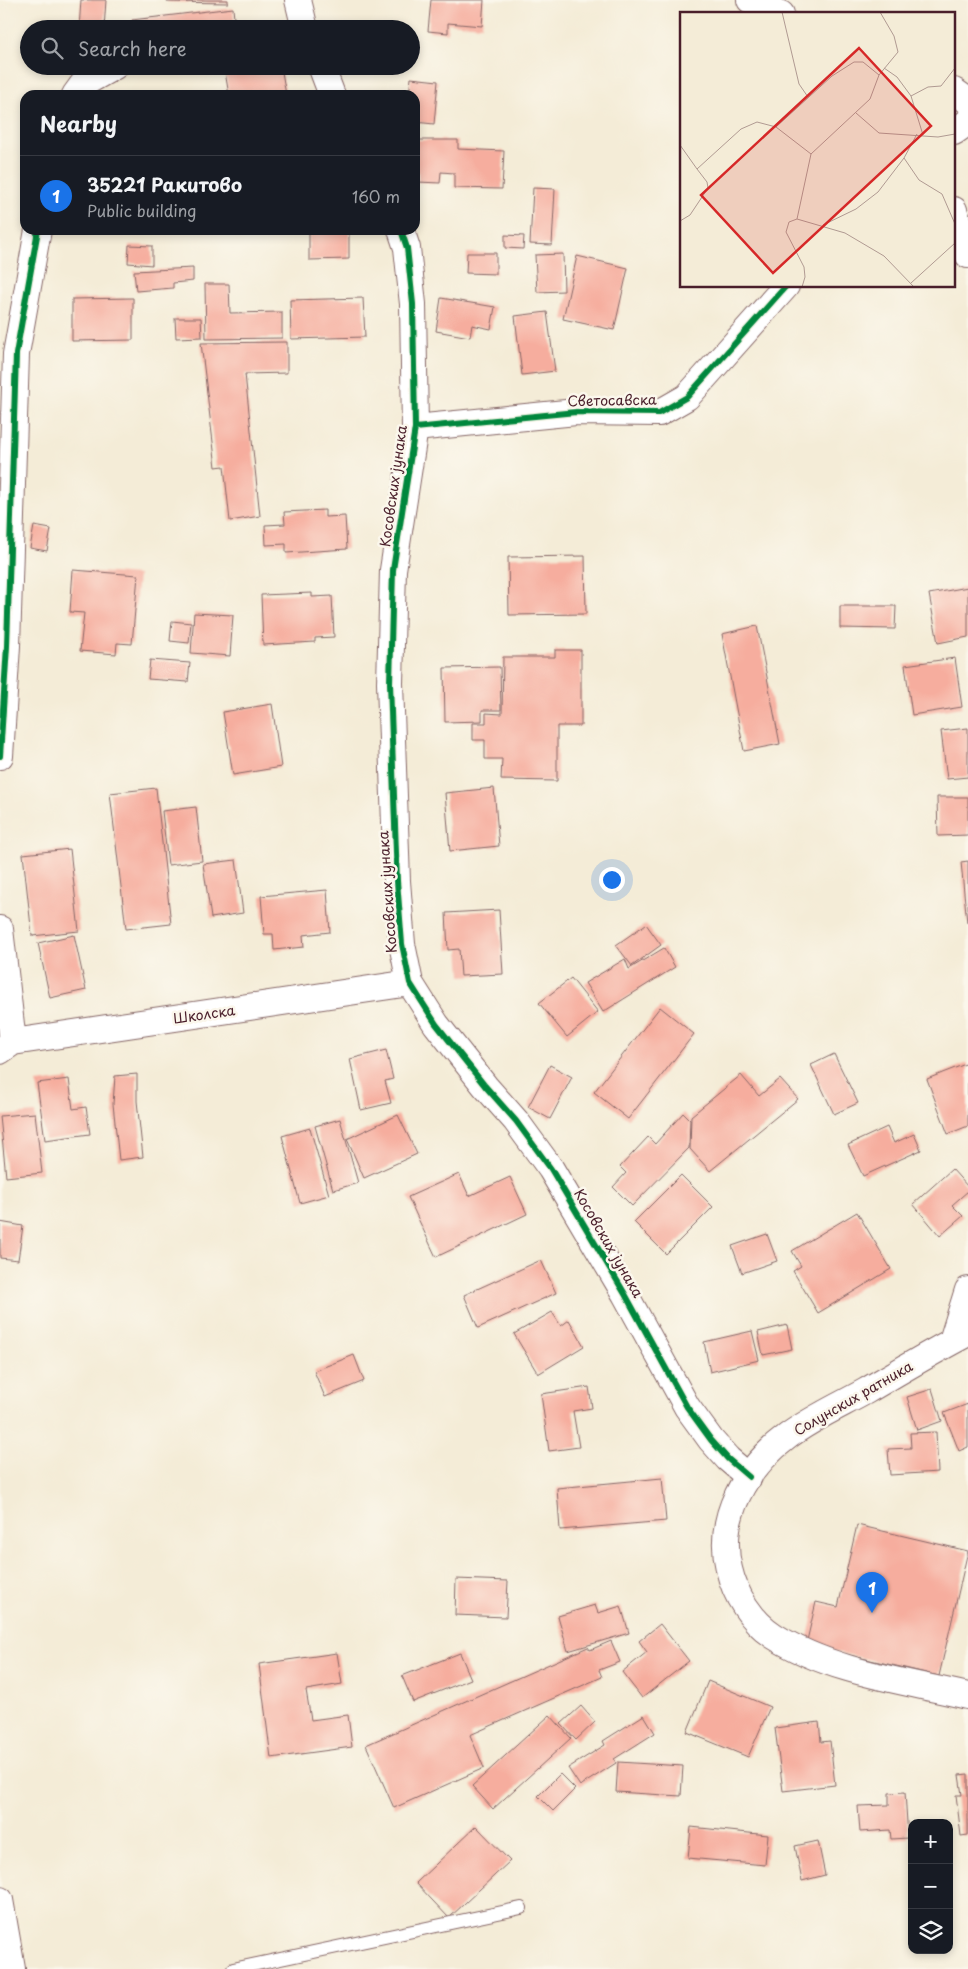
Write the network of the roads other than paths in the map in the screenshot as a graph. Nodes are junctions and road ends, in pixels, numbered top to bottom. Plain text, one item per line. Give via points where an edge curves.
1 (298, 0) edge
2 (750, 0) edge
3 (777, 12) edge
4 (303, 20) edge
5 (99, 75) edge
6 (324, 75) edge
7 (79, 90) edge
8 (330, 90) edge
9 (956, 92) edge
10 (968, 101) edge
11 (968, 122) edge
12 (956, 131) edge
13 (956, 216) edge
14 (37, 235) edge
15 (403, 235) edge
16 (968, 255) edge
17 (784, 288) edge
18 (415, 428) junction
19 (3, 646) edge
20 (0, 756) edge
21 (0, 929) edge
22 (410, 983) junction
23 (6, 1047) edge
24 (968, 1290) edge
25 (960, 1337) edge
26 (749, 1476) junction
27 (968, 1696) edge
28 (0, 1900) edge
29 (521, 1908) dead end
30 (12, 1969) edge
31 (233, 1969) edge

1 - 4 street
2 - 3 street
5 - 7 street
6 - 8 street
9 - 10 street
11 - 12 street
13 - 16 street
14 - 19 street via 16,354
15 - 18 street, Косовских јунака via 413,304
17 - 18 street, Светосавска via 687,397 660,414 576,412
18 - 22 street, Косовских јунака via 393,570 390,684 396,881 402,944
19 - 20 street
21 - 23 street
22 - 23 street, Школска
22 - 26 street, Косовских јунака via 436,1024 551,1169 687,1407 717,1446
24 - 25 street
25 - 26 street, Солунских ратника via 788,1436
26 - 27 street, Солунских ратника via 735,1498 727,1524 725,1554 732,1583 746,1609 773,1635 810,1654 859,1671
28 - 30 street
29 - 31 lane

